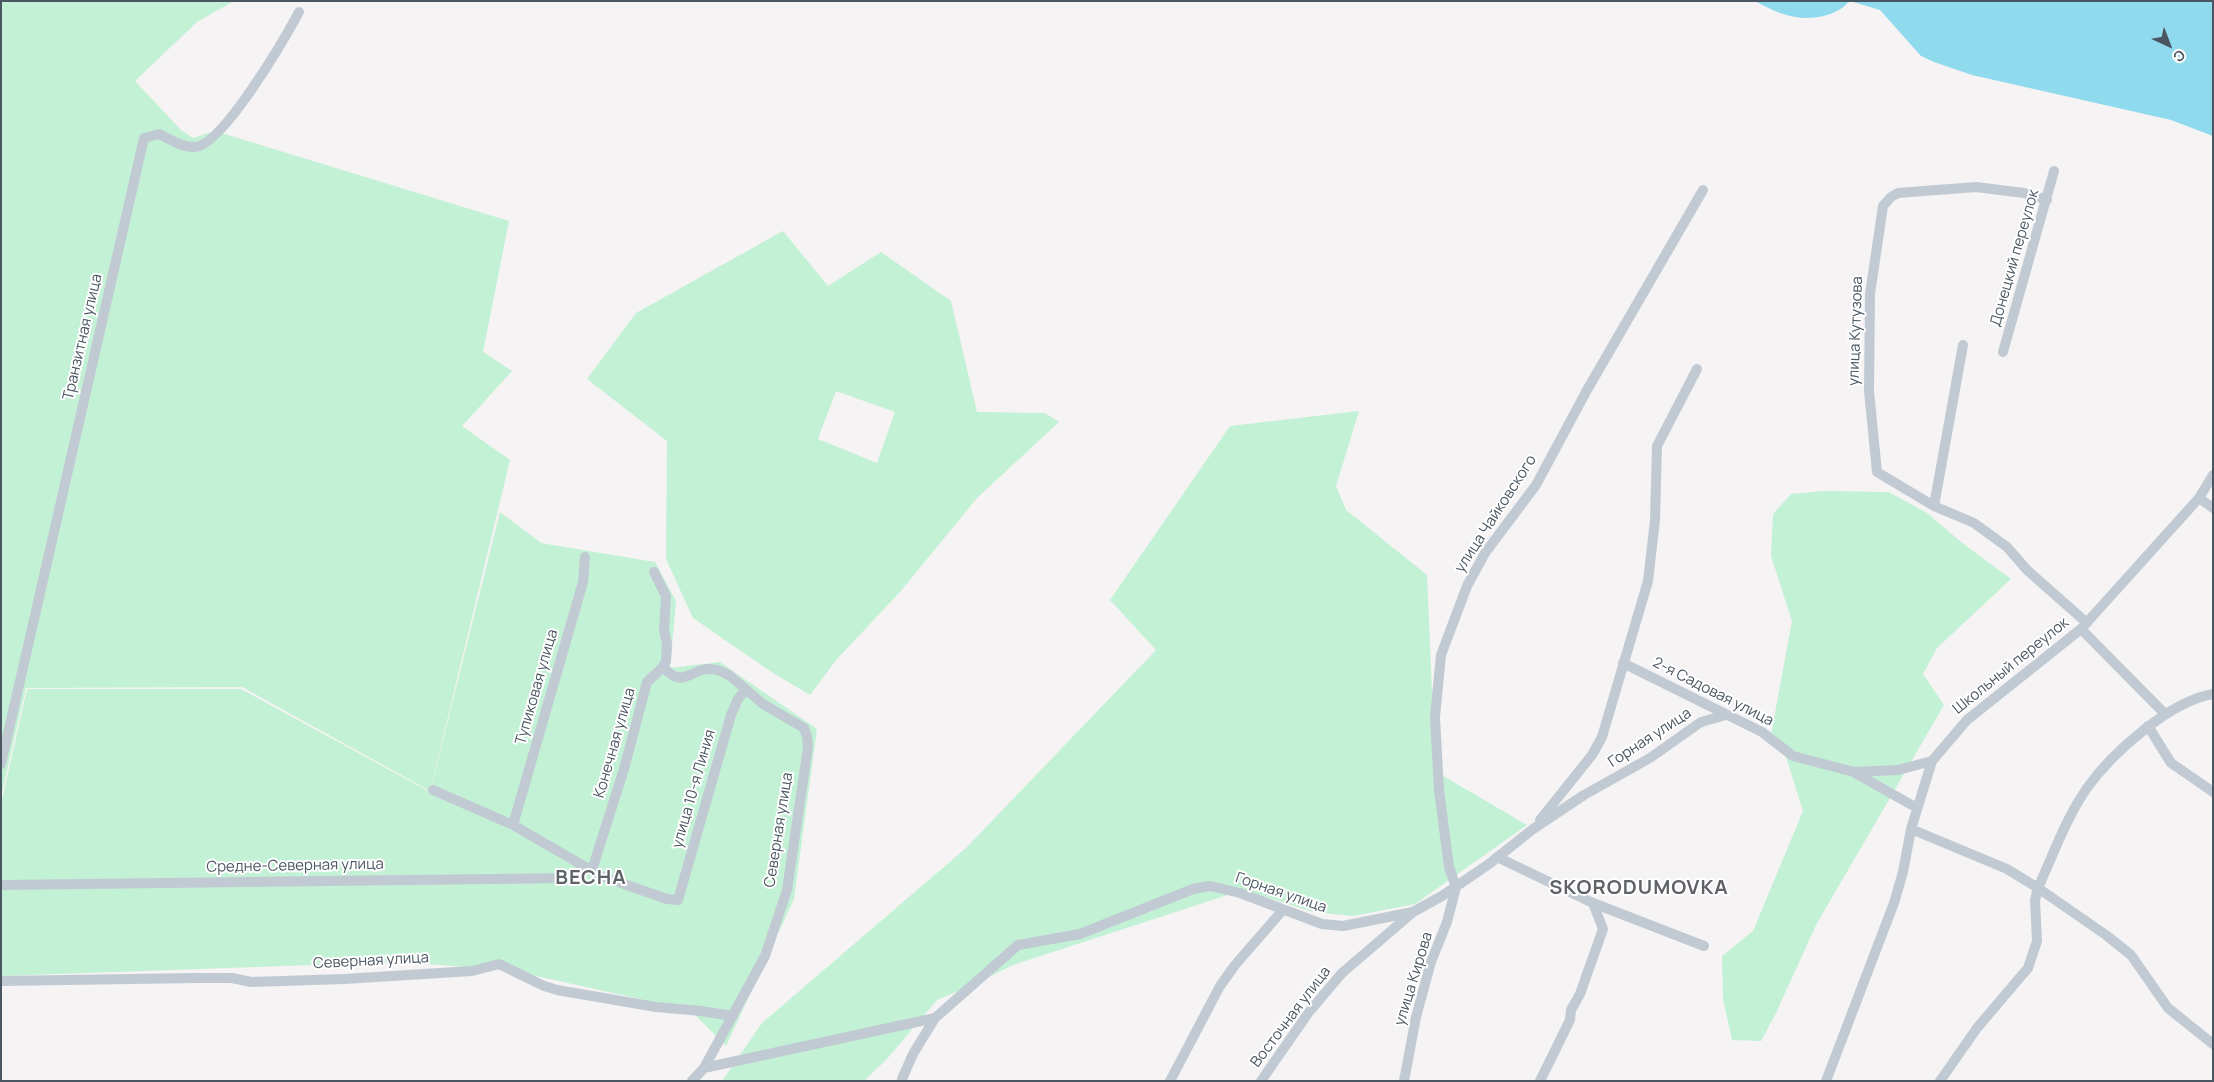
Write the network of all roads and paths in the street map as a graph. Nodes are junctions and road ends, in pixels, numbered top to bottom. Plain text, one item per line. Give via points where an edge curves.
1 (299, 12) dead end
2 (2054, 171) dead end
3 (1703, 190) dead end
4 (2047, 200) junction
5 (1963, 345) dead end
6 (2003, 352) dead end
7 (1697, 369) dead end
8 (2213, 475) edge
9 (2199, 498) junction
10 (1934, 506) junction
11 (2213, 508) edge
12 (585, 557) dead end
13 (654, 572) dead end
14 (2084, 626) junction
15 (1624, 663) junction
16 (663, 667) junction
17 (746, 690) junction
18 (2213, 694) edge
19 (2165, 714) junction
20 (1726, 715) junction
21 (2148, 726) junction
22 (1932, 761) junction
23 (1, 764) edge
24 (1854, 772) junction
25 (433, 790) dead end
26 (2213, 792) edge
27 (1917, 808) junction
28 (513, 825) junction
29 (1533, 829) junction
30 (1911, 829) junction
31 (1497, 857) junction
32 (588, 868) junction
33 (1, 885) edge
34 (1456, 887) junction
35 (2038, 888) junction
36 (1593, 903) junction
37 (1282, 911) junction
38 (1413, 912) junction
39 (1704, 946) dead end
40 (1, 981) edge
41 (733, 1016) junction
42 (935, 1018) junction
43 (2213, 1044) edge
44 (704, 1068) junction
45 (903, 1080) edge
46 (692, 1081) edge
47 (1170, 1081) edge
48 (1261, 1081) edge
49 (1404, 1081) edge
50 (1540, 1081) edge
51 (1826, 1081) edge
52 (1940, 1081) edge

1 - 23 street, Транзитная улица via 281,45 213,139 195,147 159,134 144,138
2 - 4 street, Донецкий переулок
3 - 34 street, улица Чайковского via 1536,485 1485,553 1467,586 1441,655 1435,717 1439,790 1449,867
4 - 6 street, Донецкий переулок
4 - 10 street, улица Кутузова via 1976,187 1898,193 1883,206 1870,294 1869,391 1877,472
5 - 10 street
7 - 15 street via 1657,446 1655,520 1648,581
8 - 9 street, Школьный переулок
9 - 11 street
9 - 14 street, Школьный переулок
10 - 14 street, улица Кутузова via 1974,523 2007,547
12 - 28 street, Тупиковая улица via 582,582
13 - 16 street, Конечная улица via 666,596 664,630 668,644
14 - 19 street, улица Кутузова
14 - 22 street, Школьный переулок via 1967,720
15 - 20 street, 2-я Садовая улица
15 - 29 street via 1602,737 1592,756
16 - 17 street via 681,678 702,670 720,670
16 - 32 street, Конечная улица via 648,682 624,769
17 - 32 street, улица 10-я Линия via 731,715 678,900 667,899
17 - 41 street, Северная улица via 804,728 808,747 787,890 765,956
18 - 19 street via 2189,701
19 - 21 street
20 - 24 street, 2-я Садовая улица via 1762,732 1793,756
20 - 29 street, Горная улица via 1701,722 1650,758 1584,795
21 - 26 street via 2171,764
21 - 35 street via 2088,787
22 - 24 street, 2-я Садовая улица via 1898,770
22 - 27 street, Школьный переулок
24 - 27 street
25 - 28 street
27 - 30 street, Школьный переулок
28 - 32 street
29 - 31 street, Горная улица
30 - 35 street via 1985,859
30 - 51 street, Школьный переулок via 1894,903
31 - 34 street, Горная улица
31 - 36 street
32 - 33 street, Средне-Северная улица via 573,878
34 - 38 street, Горная улица
34 - 49 street, улица Кирова via 1416,1017
35 - 43 street via 2130,955 2168,1008
35 - 52 street via 2035,900 2037,941 2028,968 1976,1028
36 - 39 street
36 - 50 street via 1603,929 1570,1020
37 - 38 street, Горная улица via 1322,924 1343,926
37 - 42 street, Горная улица via 1240,893 1210,886 1192,889 1080,934 1018,945
37 - 47 street via 1220,986
38 - 48 street, Восточная улица via 1342,973
40 - 41 street, Северная улица via 344,979 472,971 499,964 557,990 648,1006
41 - 44 street, Северная улица
42 - 44 street
42 - 45 street, Горная улица via 913,1054
44 - 46 street, Северная улица

